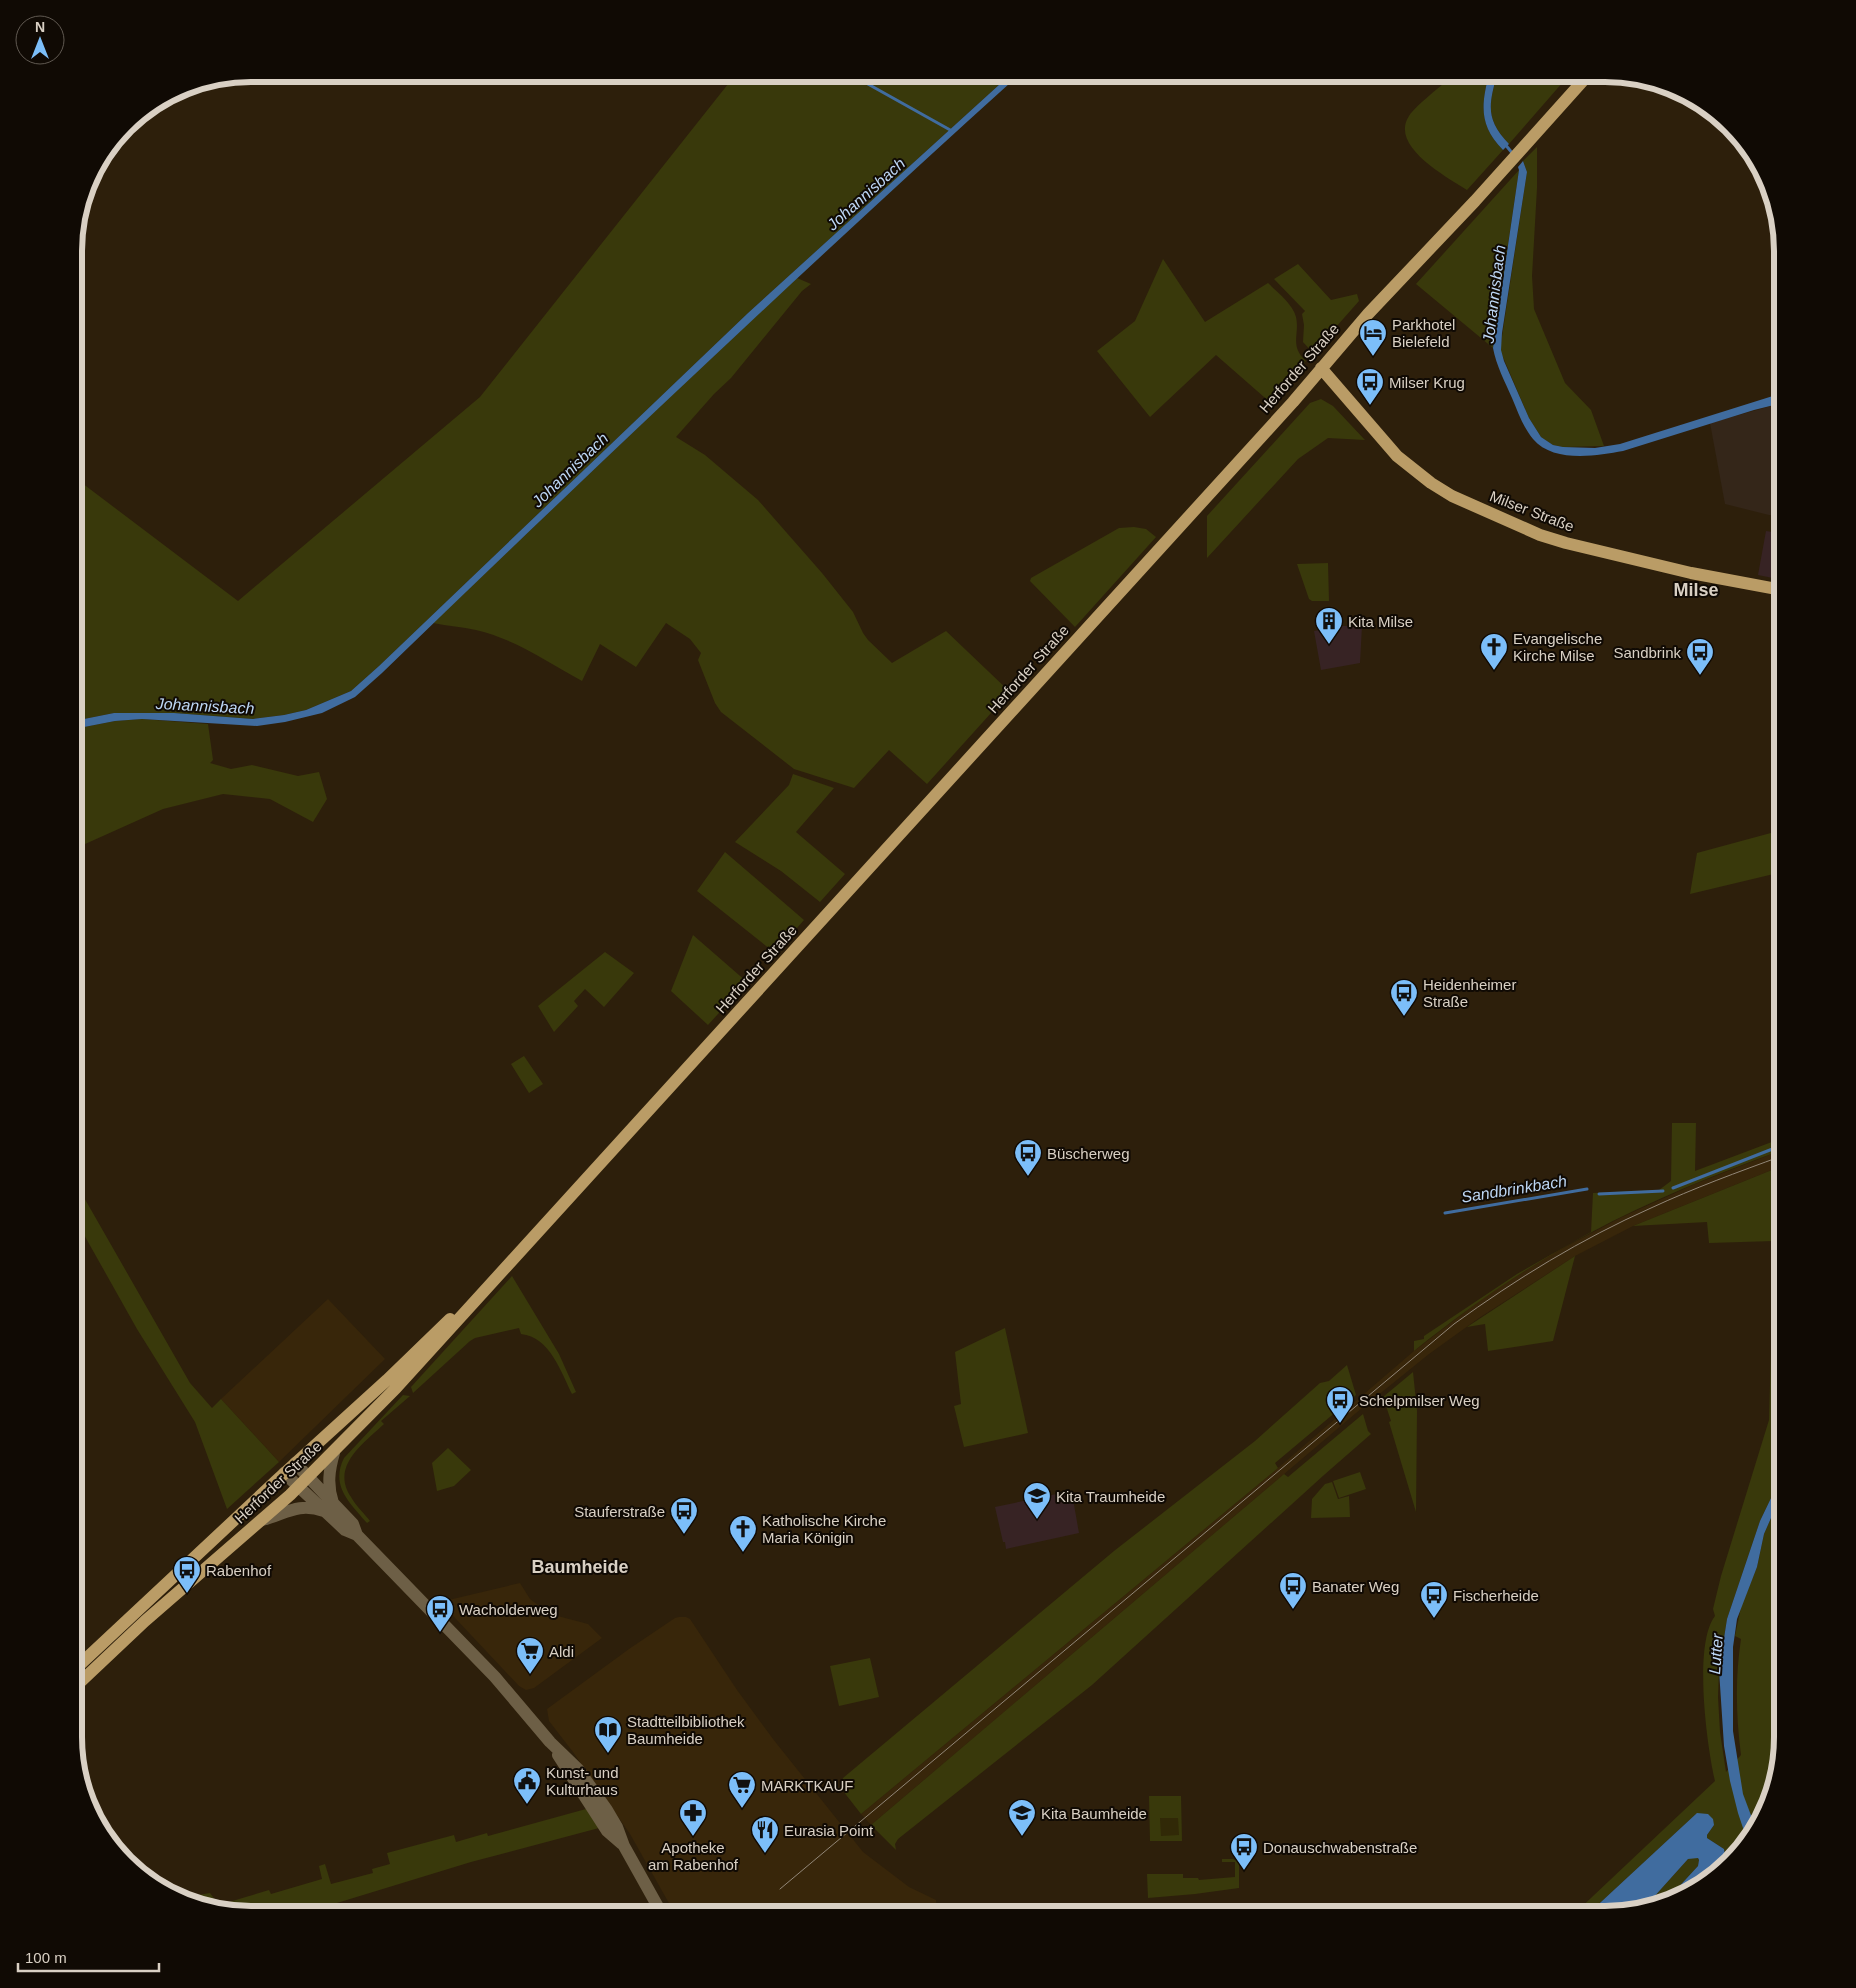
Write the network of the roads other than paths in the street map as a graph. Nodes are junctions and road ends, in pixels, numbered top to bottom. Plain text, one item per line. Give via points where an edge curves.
1 (1581, 83) edge
2 (1320, 368) junction
3 (1774, 589) edge
4 (490, 1284) junction
5 (334, 1453) junction
6 (295, 1463) junction
7 (284, 1473) junction
8 (309, 1477) junction
9 (299, 1487) junction
10 (329, 1507) junction
11 (262, 1520) junction
12 (82, 1662) edge
13 (82, 1681) edge
14 (658, 1906) edge

1 - 2 main road, Herforder Straße
2 - 3 main road, Milser Straße via 1397,456 1452,496 1553,539 1691,573
2 - 4 main road, Herforder Straße
4 - 5 main road, Herforder Straße
4 - 6 main road, Herforder Straße
5 - 8 main road, Herforder Straße
5 - 10 street via 329,1476
6 - 7 main road, Herforder Straße
6 - 8 street
7 - 9 street
7 - 12 main road, Herforder Straße
8 - 9 main road, Herforder Straße
8 - 10 street
9 - 10 street
9 - 11 main road, Herforder Straße
10 - 11 street via 298,1508
10 - 14 street via 353,1524 357,1534 495,1677 550,1742 578,1768 617,1827
11 - 13 main road, Herforder Straße

